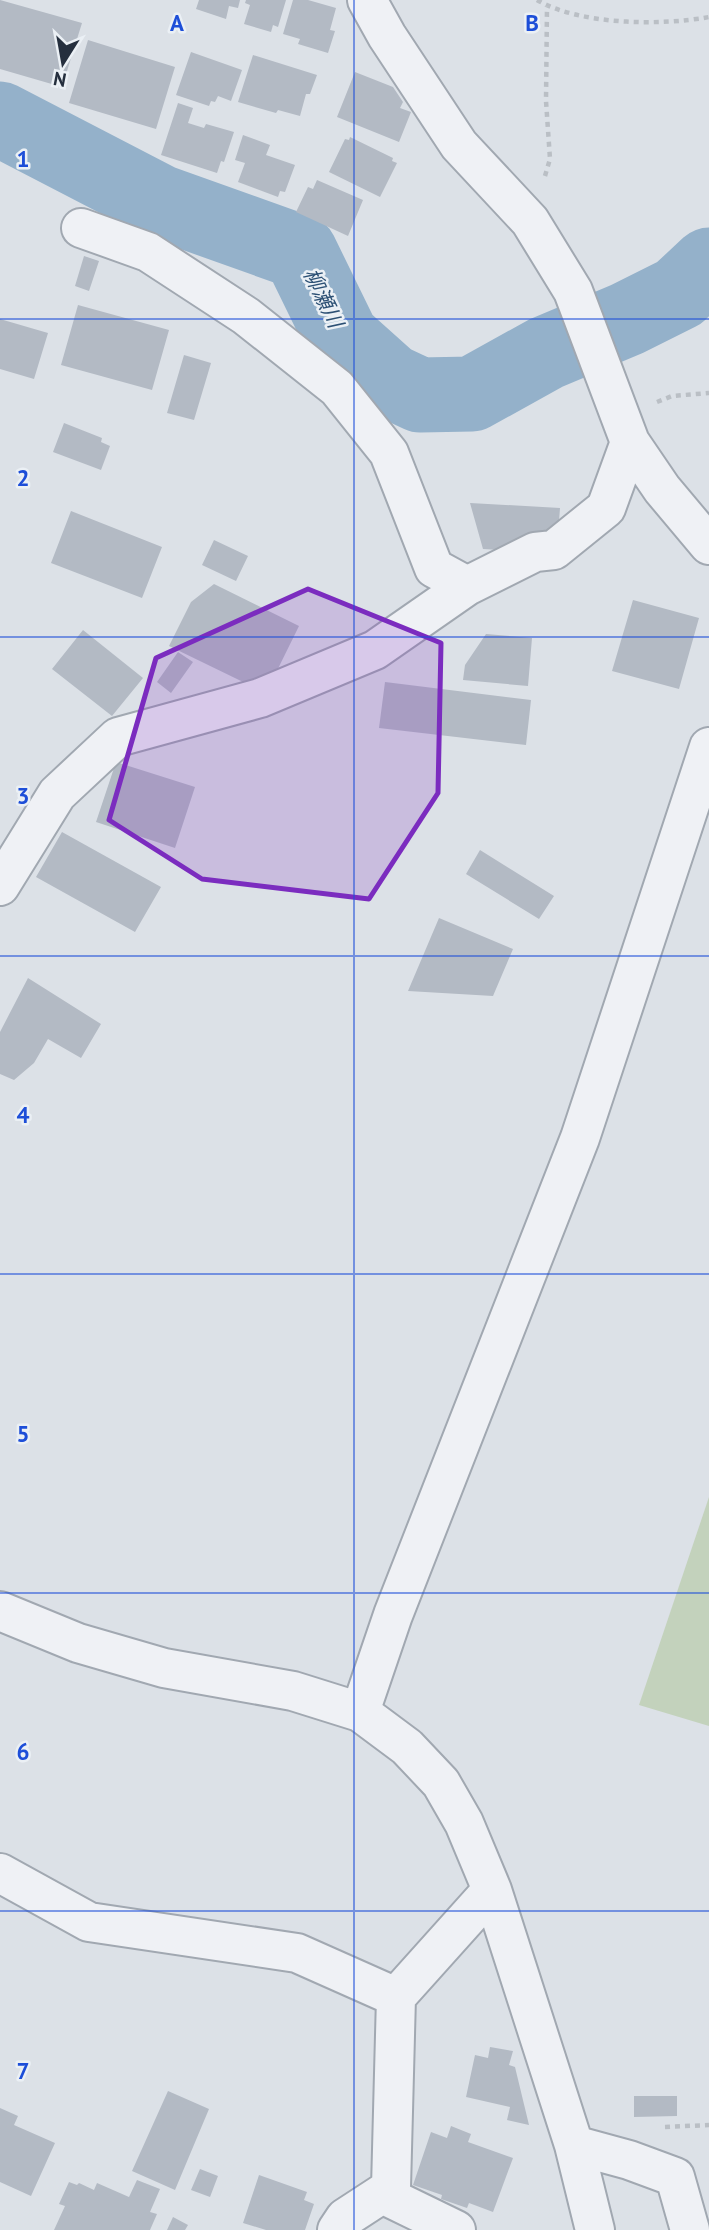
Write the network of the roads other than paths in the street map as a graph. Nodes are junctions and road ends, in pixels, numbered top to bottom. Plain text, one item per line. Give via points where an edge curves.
1 (367, 0) edge
2 (81, 228) dead end
3 (625, 428) junction
4 (709, 545) edge
5 (467, 586) junction
6 (709, 747) edge
7 (0, 886) edge
8 (0, 1611) edge
9 (360, 1712) junction
10 (0, 1872) edge
11 (492, 1890) junction
12 (396, 1997) junction
13 (574, 2145) junction
14 (382, 2194) junction
15 (337, 2230) edge
16 (456, 2230) edge
17 (595, 2230) edge
18 (691, 2230) edge

1 - 3 street via 458,145 530,221 573,291
2 - 5 street via 148,252 246,316 337,388 389,453 435,568
3 - 4 street via 662,489
3 - 5 street via 606,508 554,550 535,552
5 - 7 street via 375,650 260,698 118,737 57,794
6 - 9 street via 580,1138 393,1615
8 - 9 street via 78,1643 163,1668 293,1691
9 - 11 street via 407,1747 441,1783 464,1823
10 - 12 street via 89,1922 298,1953
11 - 12 street
11 - 13 street
12 - 14 street via 391,2188
13 - 17 street
13 - 18 street via 675,2177
14 - 15 street via 345,2218
14 - 16 street

